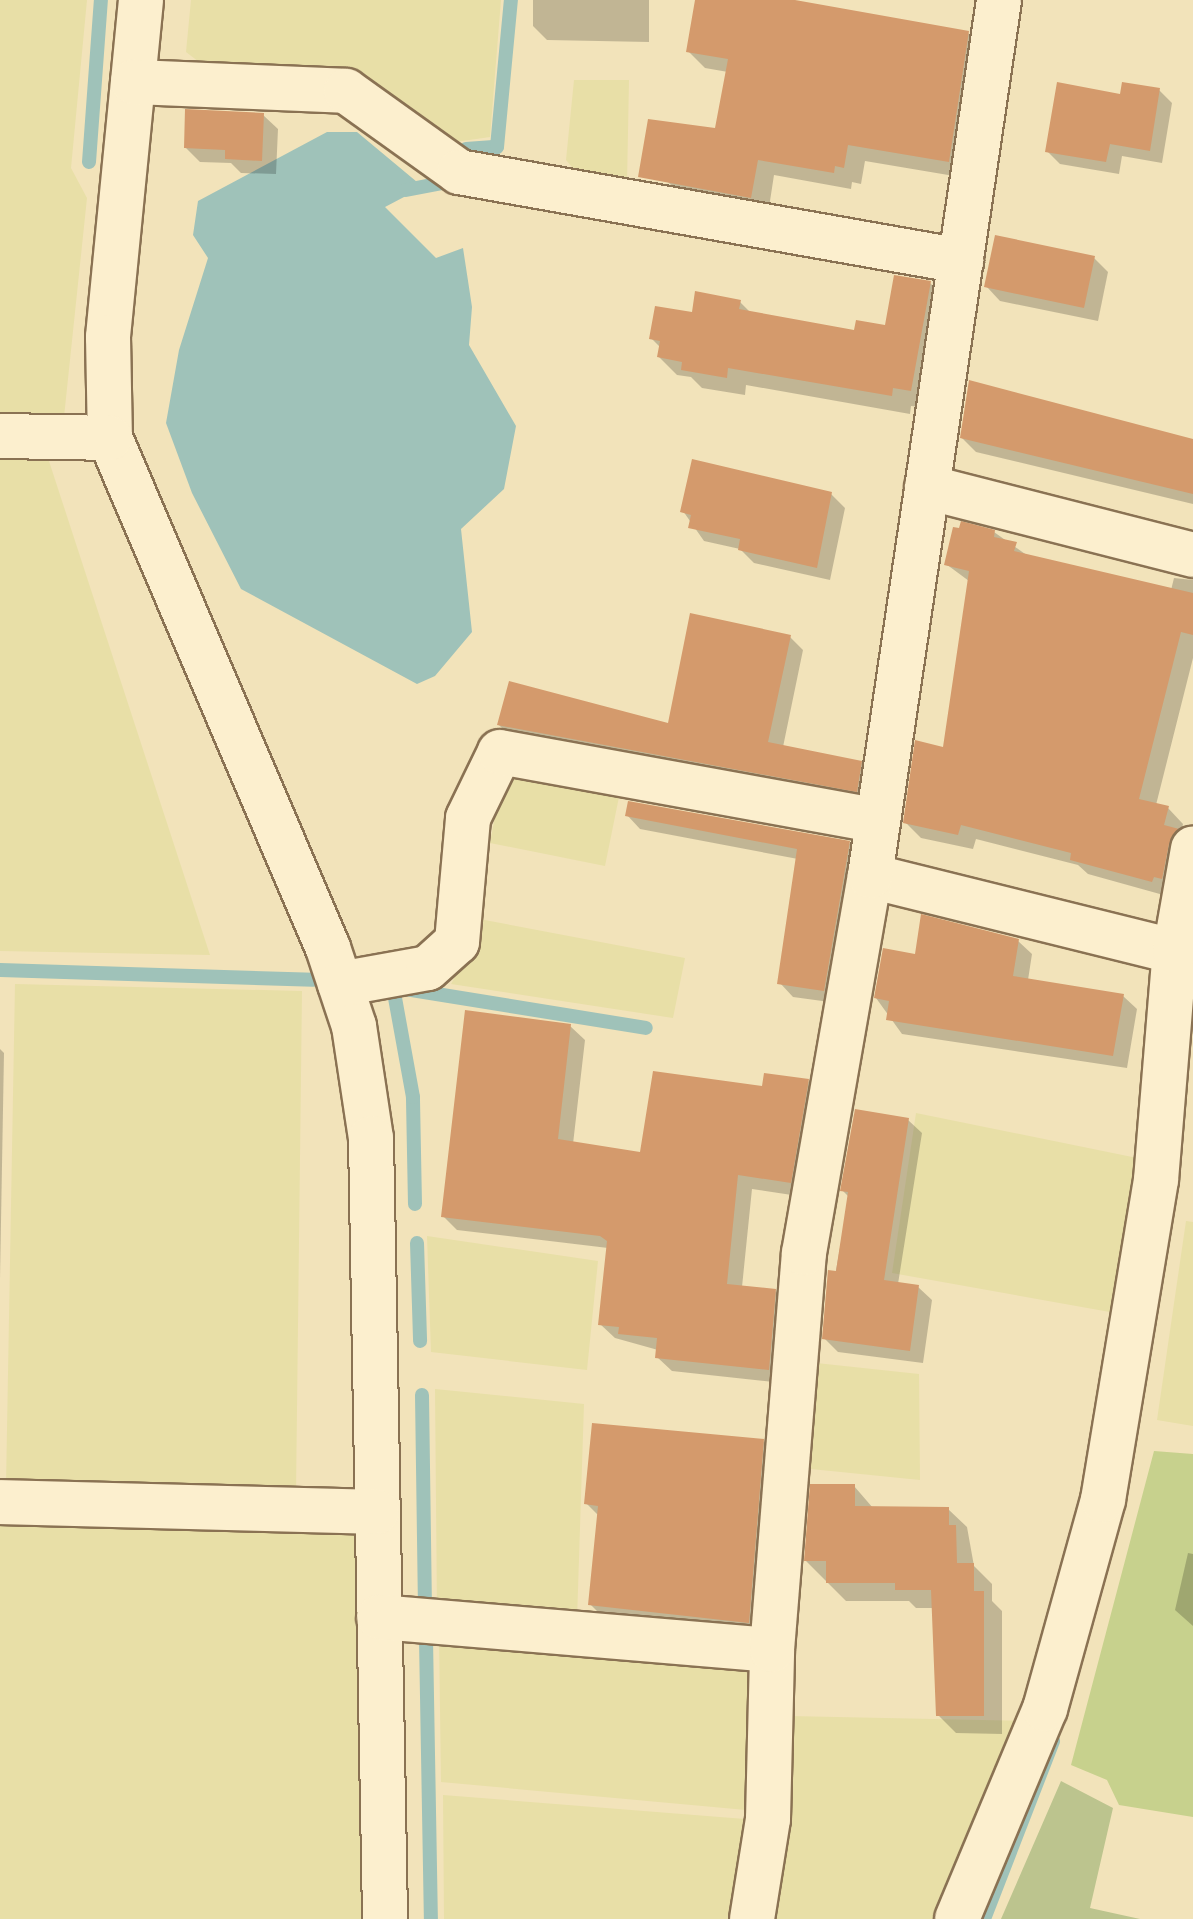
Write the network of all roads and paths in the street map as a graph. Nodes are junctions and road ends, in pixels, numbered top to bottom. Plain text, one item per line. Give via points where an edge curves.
1 (141, 0) edge
2 (999, 0) edge
3 (133, 82) junction
4 (961, 261) junction
5 (0, 436) edge
6 (110, 438) junction
7 (927, 487) junction
8 (1193, 555) edge
9 (878, 821) junction
10 (1193, 849) edge
11 (870, 876) junction
12 (1184, 954) edge
13 (340, 984) junction
14 (0, 1502) edge
15 (377, 1512) junction
16 (379, 1617) junction
17 (772, 1650) junction
18 (385, 1919) edge
19 (752, 1919) edge
20 (957, 1919) edge

1 - 3 street
2 - 4 street
3 - 4 street via 346,91 459,172
3 - 6 street via 108,337
4 - 7 street
5 - 6 street
6 - 13 street
7 - 8 street
7 - 9 street
9 - 11 street
9 - 13 street via 500,752 468,818 457,942 428,968
10 - 12 street
11 - 12 street
11 - 17 street via 804,1253
12 - 20 street via 1156,1180 1103,1500 1045,1709
13 - 15 street via 354,1026 371,1138
14 - 15 street
15 - 16 street
16 - 17 street
16 - 18 street
17 - 19 street via 768,1819

